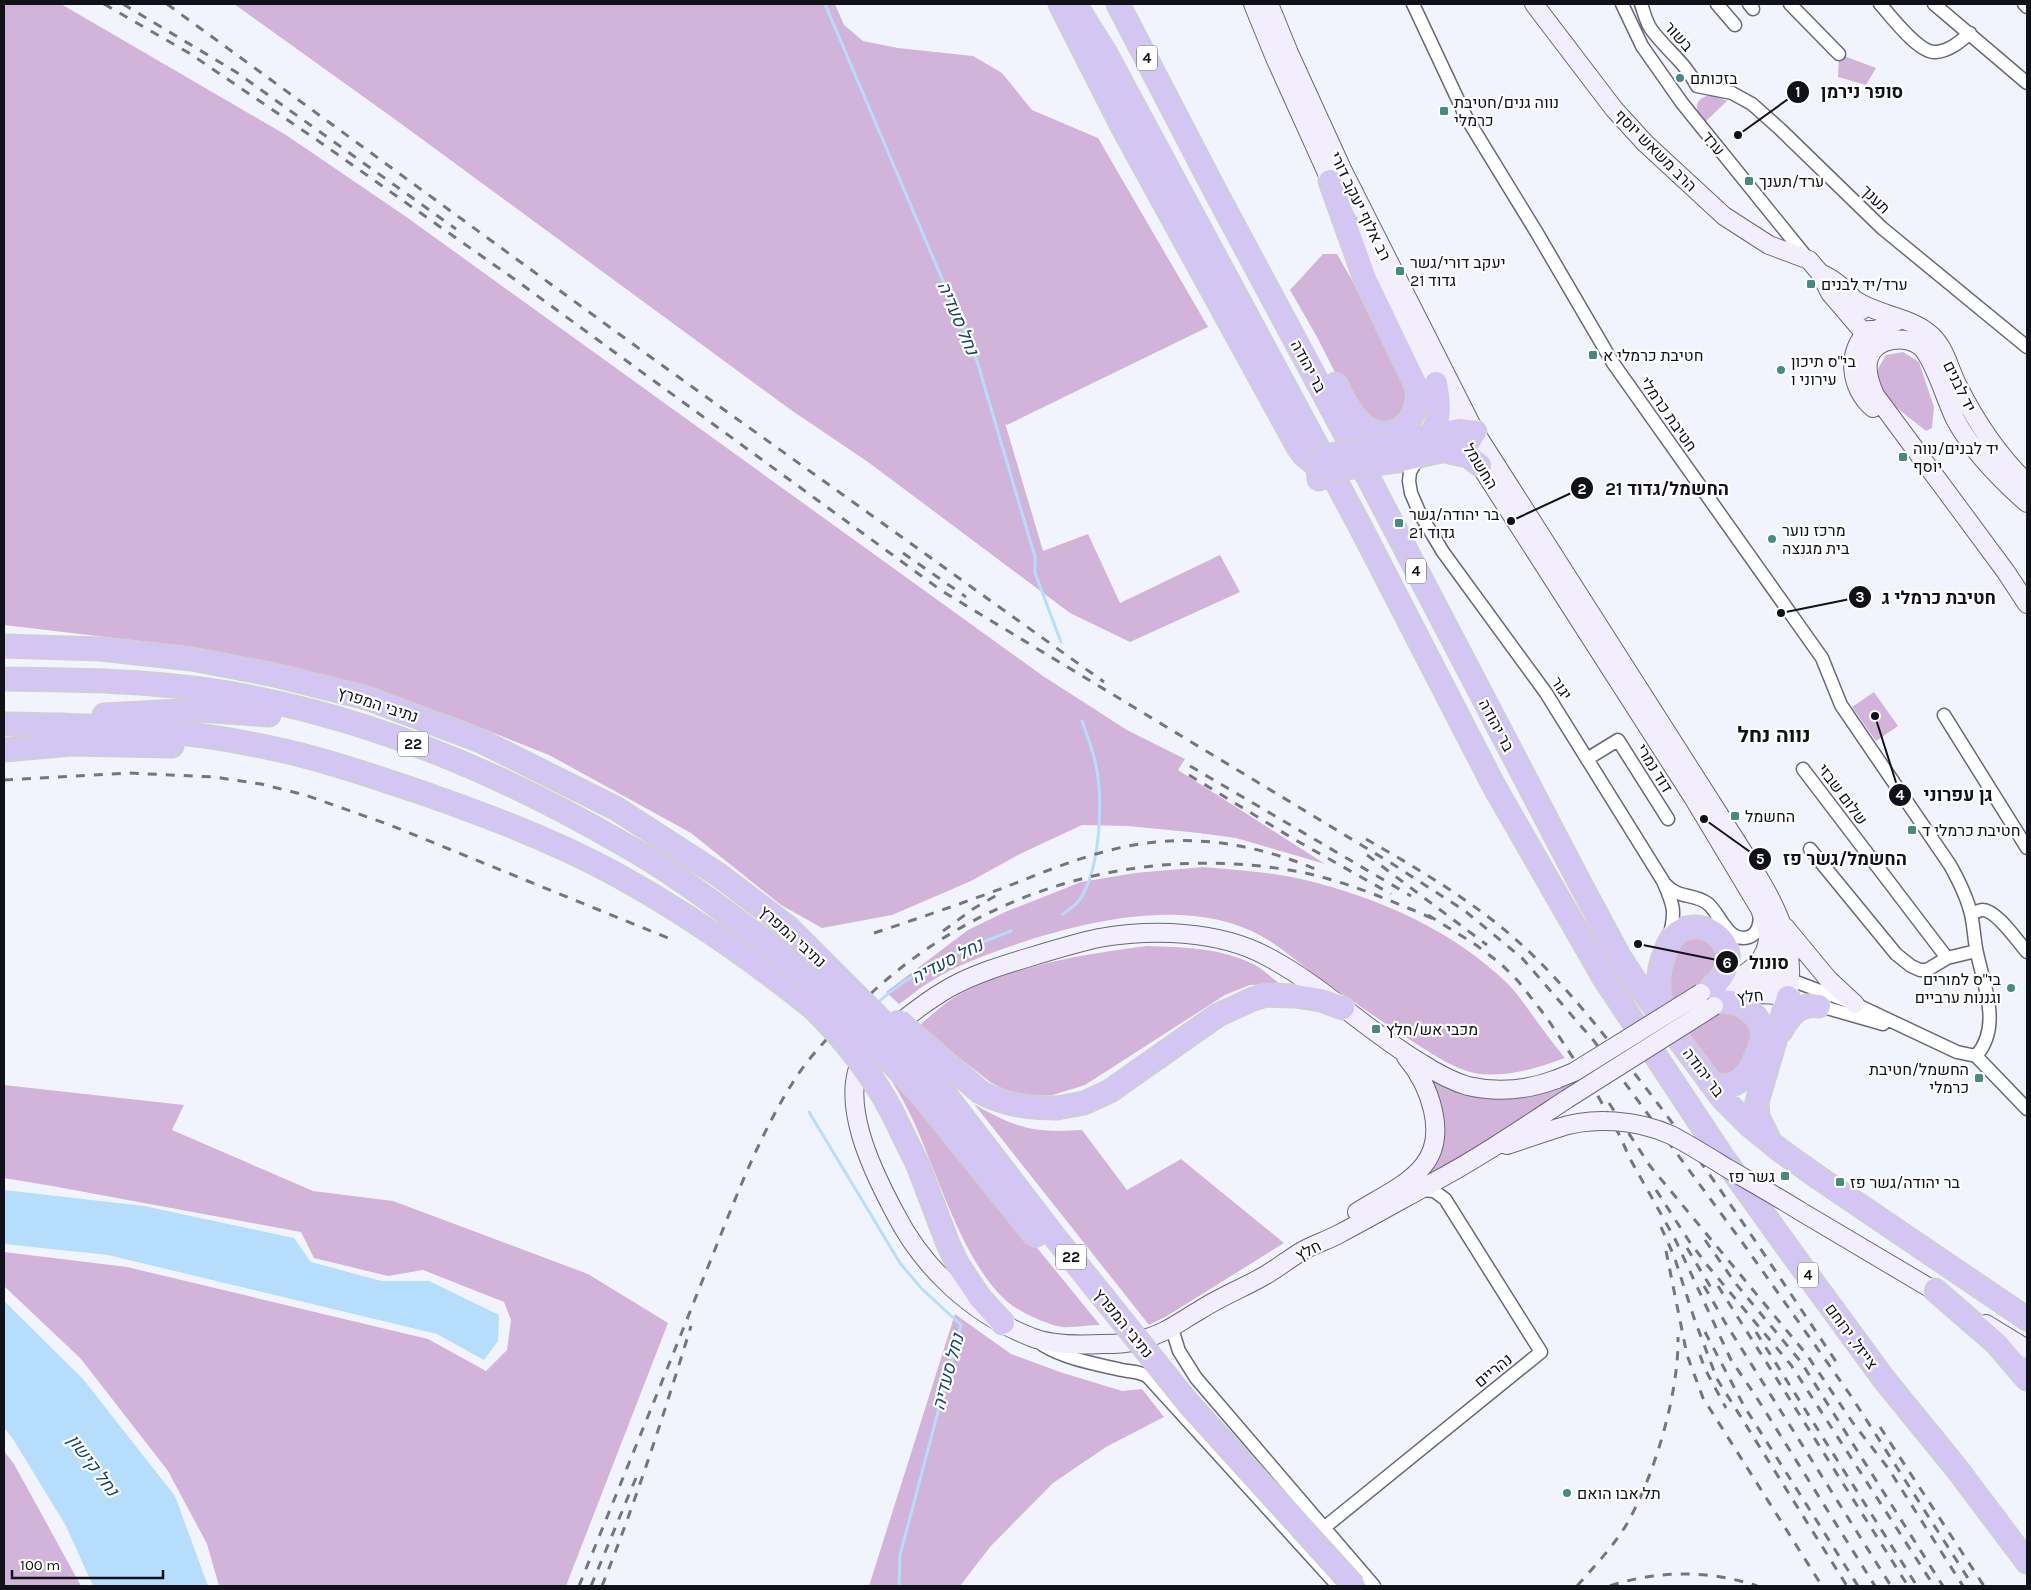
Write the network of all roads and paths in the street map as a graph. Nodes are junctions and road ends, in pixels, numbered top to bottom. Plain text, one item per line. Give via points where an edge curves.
1 (1060, 4) edge
2 (1074, 4) edge
3 (1118, 4) edge
4 (1253, 4) edge
5 (1269, 4) edge
6 (1413, 4) edge
7 (1534, 4) edge
8 (1622, 4) edge
9 (1641, 4) edge
10 (1717, 4) edge
11 (1790, 4) edge
12 (1880, 4) edge
13 (1934, 4) edge
14 (2024, 4) edge
15 (2027, 7) edge
16 (1735, 25) dead end
17 (1970, 33) junction
18 (1839, 54) dead end
19 (2027, 83) edge
20 (1697, 86) junction
21 (1682, 103) junction
22 (1176, 112) junction
23 (1330, 181) junction
24 (1814, 266) junction
25 (1855, 300) junction
26 (1901, 320) junction
27 (1872, 337) junction
28 (2027, 347) edge
29 (1436, 383) junction
30 (1467, 436) junction
31 (1436, 443) junction
32 (1396, 452) junction
33 (1419, 456) junction
34 (1480, 464) junction
35 (1318, 466) junction
36 (2027, 482) edge
37 (2027, 503) edge
38 (2027, 604) edge
39 (4, 641) edge
40 (4, 646) edge
41 (100, 649) junction
42 (4, 679) edge
43 (1944, 715) dead end
44 (4, 723) edge
45 (418, 746) junction
46 (4, 750) edge
47 (1587, 759) junction
48 (1803, 769) dead end
49 (361, 772) junction
50 (1494, 786) junction
51 (1668, 819) dead end
52 (2027, 848) edge
53 (1810, 849) dead end
54 (1663, 881) junction
55 (1760, 909) junction
56 (1971, 914) junction
57 (789, 928) junction
58 (1776, 928) junction
59 (1667, 946) junction
60 (1976, 951) junction
61 (2027, 952) edge
62 (1947, 958) junction
63 (1604, 978) joint
64 (1737, 980) junction
65 (1781, 987) junction
66 (1712, 997) junction
67 (1855, 1004) junction
68 (1819, 1006) junction
69 (1343, 1008) junction
70 (1668, 1023) junction
71 (1770, 1037) junction
72 (1929, 1037) junction
73 (1401, 1051) junction
74 (1976, 1056) junction
75 (1710, 1082) junction
76 (2027, 1109) edge
77 (1781, 1151) junction
78 (1482, 1153) junction
79 (1445, 1175) junction
80 (1416, 1192) junction
81 (1445, 1199) junction
82 (1306, 1249) junction
83 (1935, 1290) junction
84 (2027, 1319) edge
85 (1003, 1323) junction
86 (1172, 1329) junction
87 (1032, 1338) junction
88 (2027, 1349) edge
89 (2027, 1379) edge
90 (1325, 1528) junction
91 (2027, 1562) edge
92 (1338, 1586) edge
93 (1354, 1586) edge
94 (1374, 1586) edge

1 - 35 highway via 1123,128 1298,447 1308,460
2 - 50 highway, בר יהודה / 4 via 1105,52 1360,526
3 - 22 highway, בר יהודה / 4
4 - 23 street, רב אלוף יעקב דורי
5 - 30 street, רב אלוף יעקב דורי
6 - 56 street, חטיבת כרמלי via 1466,117 1613,363 1822,658 1840,705 1950,865 1962,886
7 - 24 street, הרב משאש יוסף via 1614,109 1682,179 1724,216 1763,241
8 - 21 street, ערד via 1642,46
9 - 20 street, בשור via 1649,28 1690,72
10 - 16 street
11 - 18 street
12 - 17 street via 1922,49 1935,53 1955,46
13 - 17 street
14 - 15 street
17 - 19 street
20 - 21 street via 1689,91
20 - 28 street, תענך via 1732,93 1752,104 1882,228
21 - 24 street, ערד
22 - 23 highway via 1355,416 1374,431 1397,431 1413,416 1417,387 1365,279
22 - 70 highway, בר יהודה / 4 via 1605,930 1636,982
23 - 29 street, רב אלוף יעקב דורי
24 - 25 street, ערד via 1835,280
24 - 27 street, ערד via 1830,293
25 - 26 street, יד לבנים
25 - 27 street, ערד
26 - 27 street via 1885,324
26 - 36 street, יד לבנים via 1921,328 1935,339 1968,406 1992,445
27 - 37 street, יד לבנים via 1913,342 1921,347 1929,357 1956,421 1978,452
27 - 38 street via 1868,374 1875,395
29 - 30 street, רב אלוף יעקב דורי
29 - 31 highway via 1439,415
30 - 31 highway
30 - 34 street, החשמל
30 - 58 street, החשמל via 1745,855 1769,894
31 - 32 highway
31 - 33 highway
31 - 34 highway
32 - 33 highway
32 - 35 highway, bridge via 1342,469
33 - 47 street, יגור via 1409,481 1420,514 1443,552 1546,693
34 - 55 street, החשמל via 1694,799
35 - 50 highway via 1320,479 1397,628 1460,737
39 - 41 highway
40 - 41 highway, נתיבי המפרץ / 22
41 - 57 highway, נתיבי המפרץ / 22 via 192,659 275,675 367,698 481,741 617,809 719,875
42 - 45 highway, נתיבי המפרץ / 22 via 101,680 202,689 277,703 354,723
43 - 52 street
44 - 45 highway via 167,710 206,710 305,720 371,732
44 - 49 highway via 107,726 184,734 266,747
45 - 92 highway, נתיבי המפרץ / 22, bridge via 495,778 625,844 775,949 853,1022 920,1093 1126,1348
46 - 49 highway via 72,744 215,748 266,753
47 - 51 street, דוד נמרי via 1618,740
47 - 54 street, יגור
48 - 62 street, שלום שבזי
49 - 85 highway, bridge via 476,812 616,874 700,926 776,978 813,1008 838,1033 876,1083 918,1165 958,1265 980,1298
50 - 63 highway, בר יהודה / 4
53 - 62 street via 1902,960 1920,970 1927,970
54 - 55 street via 1677,894 1709,904 1727,929 1738,937 1754,935
54 - 59 street, יגור via 1674,914
55 - 58 street, החשמל
56 - 60 street, חטיבת כרמלי
56 - 61 street via 1990,911
57 - 69 highway, bridge via 980,1092 1019,1106 1057,1108 1084,1103 1110,1091 1218,1015 1253,999 1295,996
57 - 93 highway, נתיבי המפרץ / 22, bridge via 881,1020 936,1081 1054,1236 1189,1404
58 - 64 street via 1761,959
58 - 65 street, החשמל via 1788,949
58 - 67 street
59 - 66 highway via 1678,932 1692,928 1706,930 1723,941 1729,953 1726,968
59 - 70 highway via 1659,982
60 - 62 street
60 - 74 street, חטיבת כרמלי via 1989,1002 1989,1030
63 - 91 highway, צייזל, ירוחם / 4 via 1722,1156 1793,1255 1883,1378
64 - 65 street, חלץ
64 - 66 street, חלץ
65 - 66 street, חלץ via 1748,995
65 - 67 street
65 - 68 street
65 - 71 highway
66 - 71 highway via 1737,1004 1753,1013
66 - 73 street, bridge via 1574,1072 1533,1087 1477,1088 1456,1082
66 - 78 street, חלץ, bridge via 1567,1099
67 - 72 street
68 - 71 highway via 1797,1010
68 - 72 street
69 - 73 street, חלץ
69 - 85 street, חלץ via 1286,968 1242,946 1195,936 1133,934 1065,946 980,974 920,1006 875,1043 863,1057 854,1088 862,1135 882,1188 910,1240 933,1270 966,1299
70 - 75 highway, בר יהודה / 4
71 - 75 highway via 1746,1076 1734,1084
71 - 77 highway via 1757,1110 1761,1126
72 - 74 street via 1958,1052
73 - 82 street via 1418,1074 1432,1103 1434,1132 1426,1162 1403,1183
74 - 76 street
75 - 77 highway, בר יהודה / 4 via 1727,1103
77 - 84 highway, בר יהודה / 4
78 - 79 street, חלץ
78 - 83 street, bridge via 1575,1124 1620,1123 1654,1129 1690,1145
79 - 80 street, חלץ
79 - 81 street
80 - 81 street via 1426,1189
80 - 82 street, חלץ
81 - 90 street, נהריים via 1541,1352
82 - 86 street, חלץ
83 - 88 street
83 - 89 highway via 1996,1343
85 - 87 street, חלץ
86 - 87 street, חלץ via 1124,1343 1086,1345
86 - 90 street via 1179,1351 1196,1378
87 - 92 street via 1066,1355 1121,1370 1142,1372
90 - 94 street

